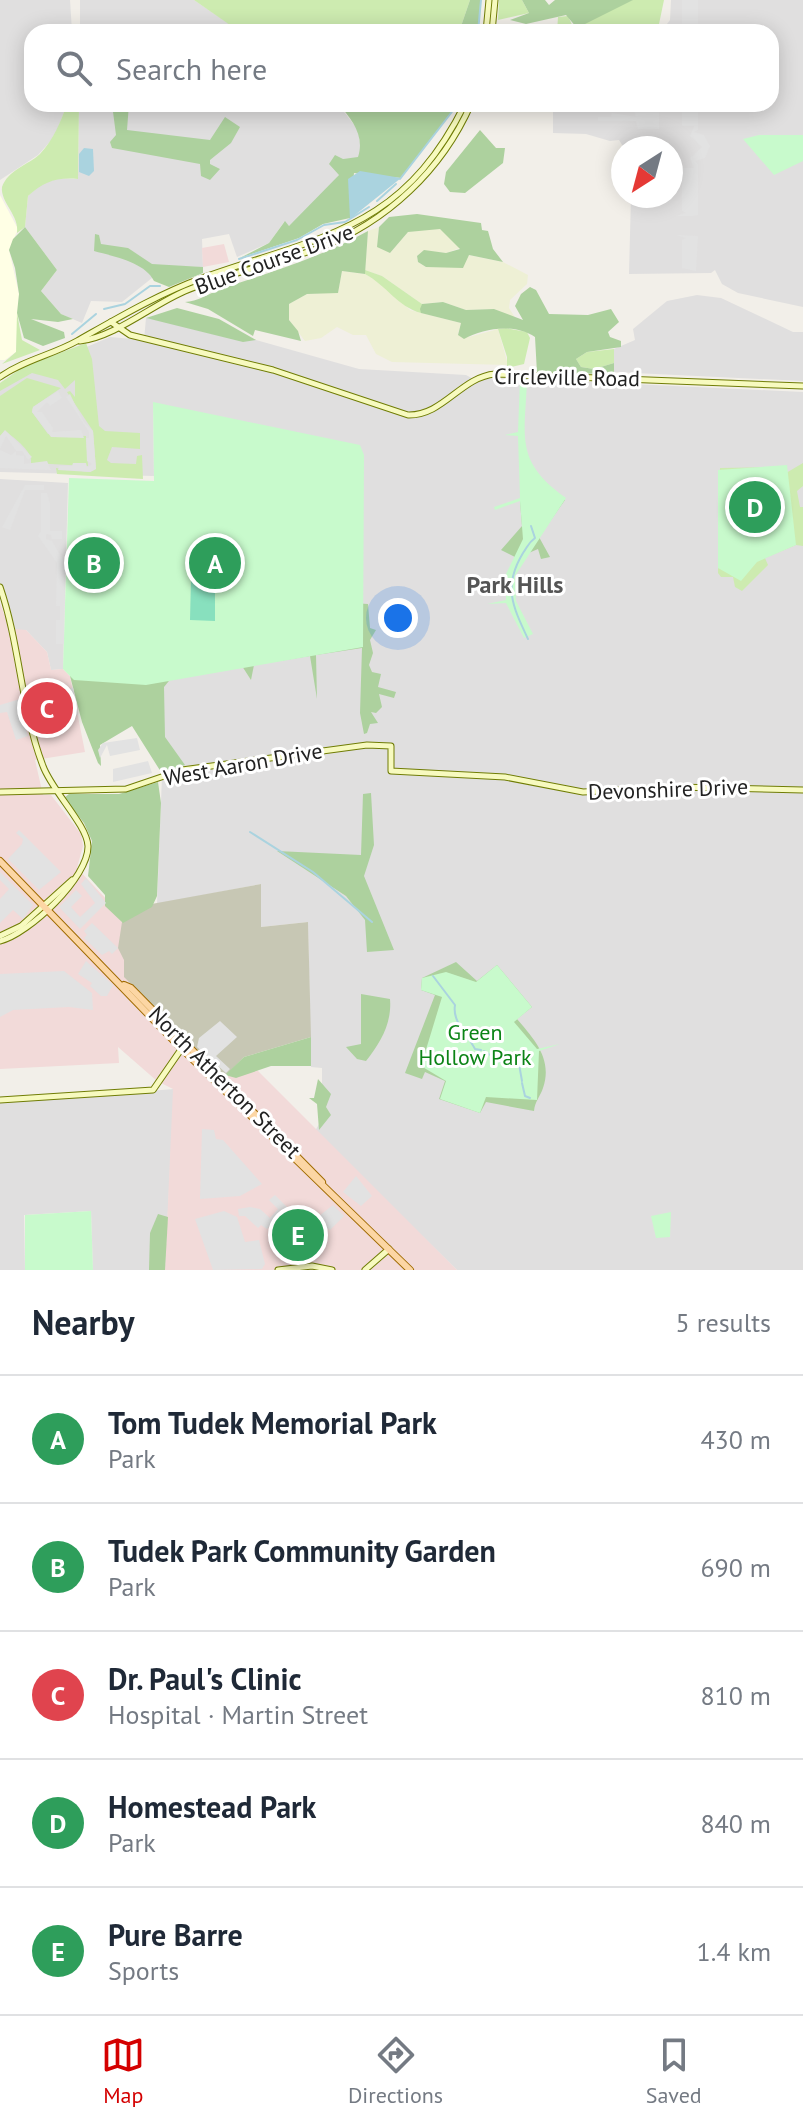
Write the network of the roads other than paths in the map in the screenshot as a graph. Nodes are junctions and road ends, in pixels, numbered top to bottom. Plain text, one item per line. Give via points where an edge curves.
1 (489, 0) edge
2 (495, 0) edge
3 (489, 24) edge
4 (490, 24) edge
5 (461, 112) edge
6 (467, 112) edge
7 (133, 318) junction
8 (114, 324) junction
9 (135, 336) junction
10 (0, 377) edge
11 (803, 386) edge
12 (0, 587) edge
13 (0, 595) edge
14 (14, 632) junction
15 (391, 771) joint
16 (47, 776) junction
17 (803, 790) edge
18 (36, 791) junction
19 (54, 791) junction
20 (69, 791) junction
21 (0, 792) edge
22 (63, 803) junction
23 (0, 861) edge
24 (45, 906) junction
25 (0, 939) edge
26 (184, 1046) junction
27 (0, 1100) edge
28 (389, 1249) junction
29 (278, 1270) edge
30 (291, 1270) edge
31 (317, 1270) edge
32 (332, 1270) edge
33 (365, 1270) edge
34 (410, 1270) edge

1 - 3 street
2 - 4 street
5 - 8 street, Blue Course Drive via 423,169 361,221 317,242 193,282
6 - 7 street, Blue Course Drive via 426,175 373,220 330,243 201,285
7 - 8 street, Blue Course Drive
7 - 9 street via 129,329
8 - 9 street, Circleville Road
8 - 10 street, Blue Course Drive
9 - 11 street, Circleville Road via 273,370 408,415 429,412 473,380 495,374
12 - 14 street
13 - 14 street
14 - 16 street
15 - 17 street, Devonshire Drive via 505,777 568,791
15 - 20 street, West Aaron Drive via 391,746 346,747 198,767 126,789
16 - 18 street via 46,785
16 - 19 street
18 - 19 street, West Aaron Drive
18 - 21 street, West Aaron Drive
19 - 20 street, West Aaron Drive
19 - 22 street
20 - 22 street
22 - 24 street via 88,842 85,862
23 - 24 main road, North Atherton Street
24 - 25 street
24 - 26 main road, North Atherton Street
26 - 27 street via 157,1088
26 - 28 main road, North Atherton Street
28 - 33 street
28 - 34 main road, North Atherton Street
29 - 32 street
30 - 31 street

